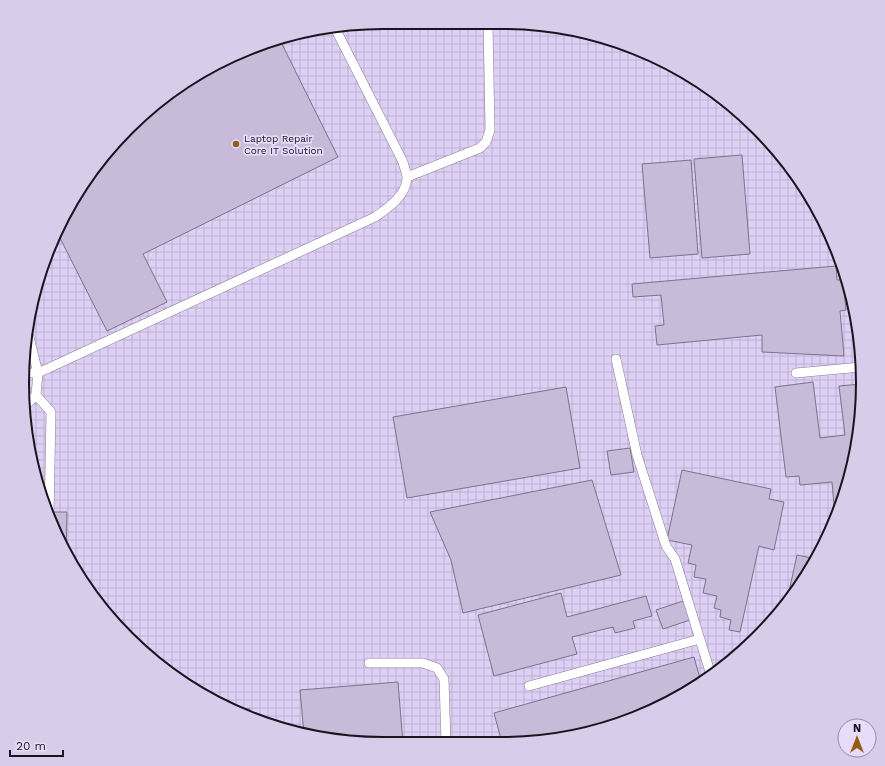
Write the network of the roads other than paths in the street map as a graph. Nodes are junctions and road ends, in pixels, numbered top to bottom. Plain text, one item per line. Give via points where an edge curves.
1 (488, 29) edge
2 (337, 32) edge
3 (407, 177) junction
4 (31, 346) edge
5 (616, 359) dead end
6 (855, 368) edge
7 (38, 372) junction
8 (29, 373) edge
9 (796, 373) dead end
10 (36, 395) junction
11 (30, 401) edge
12 (49, 500) edge
13 (700, 640) junction
14 (369, 663) dead end
15 (709, 670) edge
16 (529, 686) dead end
17 (446, 737) edge

1 - 3 lane via 490,130 486,142 480,148
2 - 3 lane via 403,162
3 - 7 lane via 400,196 375,217
4 - 7 lane
5 - 13 lane via 637,455 666,546 675,559
6 - 9 lane
7 - 8 lane
7 - 10 lane
10 - 11 lane
10 - 12 lane via 51,412
13 - 15 lane
13 - 16 lane
14 - 17 lane via 423,663 437,668 444,679

